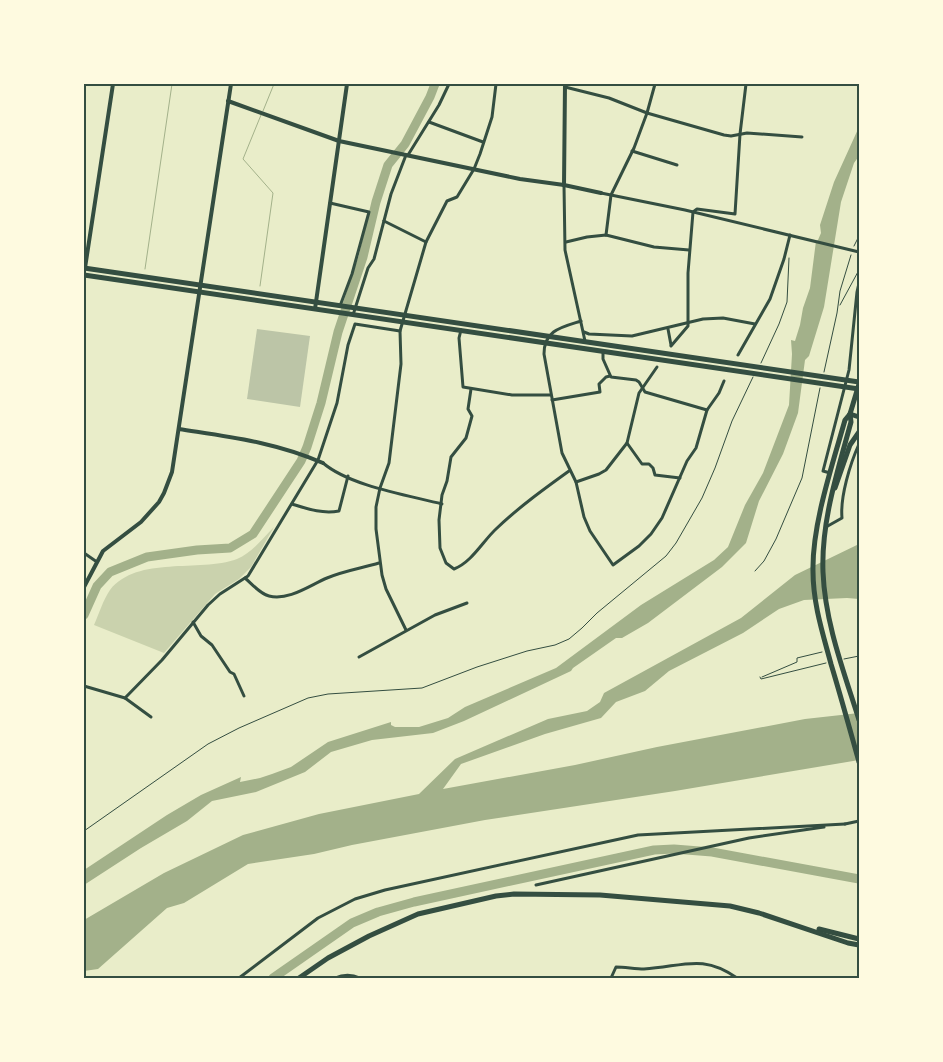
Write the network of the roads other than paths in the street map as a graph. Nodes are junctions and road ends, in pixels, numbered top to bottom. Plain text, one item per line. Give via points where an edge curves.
1 (113, 84) edge
2 (231, 84) edge
3 (347, 84) edge
4 (448, 84) edge
5 (496, 84) edge
6 (655, 84) edge
7 (746, 84) edge
8 (565, 85) edge
9 (228, 101) junction
10 (647, 113) junction
11 (429, 122) junction
12 (740, 134) junction
13 (802, 137) dead end
14 (339, 141) junction
15 (484, 142) junction
16 (632, 151) junction
17 (407, 155) junction
18 (677, 165) dead end
19 (474, 169) junction
20 (564, 185) junction
21 (601, 193) joint
22 (611, 195) junction
23 (330, 203) junction
24 (693, 212) junction
25 (384, 221) junction
26 (606, 235) junction
27 (792, 235) junction
28 (426, 242) junction
29 (566, 242) junction
30 (689, 250) junction
31 (859, 252) edge
32 (84, 268) edge
33 (84, 275) edge
34 (859, 283) edge
35 (201, 284) junction
36 (200, 293) junction
37 (316, 302) junction
38 (342, 306) junction
39 (354, 307) junction
40 (314, 309) junction
41 (352, 314) junction
42 (404, 315) junction
43 (402, 321) junction
44 (581, 321) junction
45 (688, 323) junction
46 (755, 324) junction
47 (668, 329) junction
48 (461, 330) junction
49 (400, 331) junction
50 (584, 332) junction
51 (550, 336) junction
52 (585, 341) junction
53 (544, 343) junction
54 (603, 352) junction
55 (738, 355) dead end
56 (657, 367) dead end
57 (610, 376) junction
58 (724, 381) dead end
59 (859, 381) edge
60 (642, 388) junction
61 (471, 389) junction
62 (859, 389) edge
63 (550, 395) junction
64 (552, 400) junction
65 (707, 410) junction
66 (850, 414) junction
67 (859, 417) edge
68 (179, 429) junction
69 (859, 432) edge
70 (627, 443) junction
71 (859, 444) edge
72 (318, 460) junction
73 (323, 463) joint
74 (569, 470) junction
75 (831, 474) junction
76 (348, 476) junction
77 (680, 478) junction
78 (576, 482) junction
79 (380, 488) junction
80 (832, 496) junction
81 (292, 504) junction
82 (442, 504) junction
83 (826, 527) junction
84 (84, 553) edge
85 (97, 562) junction
86 (379, 564) junction
87 (244, 578) junction
88 (84, 587) edge
89 (467, 604) dead end
90 (193, 622) junction
91 (406, 630) junction
92 (359, 656) dead end
93 (84, 686) edge
94 (244, 696) dead end
95 (125, 698) junction
96 (151, 717) dead end
97 (859, 720) edge
98 (859, 762) edge
99 (859, 821) edge
100 (845, 824) junction
101 (536, 885) dead end
102 (794, 924) junction
103 (859, 939) edge
104 (859, 944) edge
105 (239, 978) edge
106 (302, 978) edge
107 (335, 978) edge
108 (360, 978) edge
109 (611, 978) edge
110 (737, 978) edge

1 - 32 street
2 - 9 street
3 - 14 street
4 - 11 street
5 - 15 street via 492,117
6 - 10 street
7 - 12 street
8 - 10 street
8 - 20 street
9 - 14 street
9 - 35 street
10 - 12 street via 724,135
10 - 16 street
11 - 15 street
11 - 17 street
12 - 13 street
12 - 24 street via 735,214 696,209
14 - 17 street
14 - 23 street
15 - 19 street
16 - 18 street
16 - 22 street
17 - 19 street
17 - 25 street
19 - 20 street
19 - 28 street via 457,197 447,201
20 - 21 street
20 - 29 street
21 - 22 street
22 - 24 street
22 - 26 street
23 - 37 street
23 - 38 street via 369,212
24 - 27 street
24 - 30 street
25 - 28 street
25 - 39 street via 374,260
26 - 29 street
26 - 30 street via 663,249
27 - 31 street
27 - 46 street via 770,300
28 - 42 street
29 - 44 street via 571,282
30 - 45 street
32 - 35 main road
33 - 36 main road
34 - 75 street via 849,370 823,471
35 - 36 street
35 - 37 main road
36 - 40 main road
36 - 68 street
37 - 38 main road
37 - 40 street
38 - 39 main road
39 - 41 street
39 - 42 main road
40 - 41 main road
41 - 43 main road
42 - 43 street
42 - 51 main road
43 - 48 main road
43 - 49 street
44 - 50 street
44 - 51 street via 556,329
45 - 46 street via 723,318
45 - 47 street
45 - 47 street via 671,346
46 - 55 street
47 - 50 street via 627,336
48 - 53 main road
48 - 61 street via 463,387
49 - 72 street via 355,324 337,403
49 - 79 street via 401,364 389,463
50 - 52 street
51 - 52 main road
51 - 53 street
52 - 59 main road
53 - 54 main road
53 - 63 street
54 - 57 street
54 - 62 main road
56 - 60 street
57 - 60 street via 638,380
57 - 64 street via 599,384 600,392
58 - 65 street
59 - 66 main road
60 - 65 street via 649,394
60 - 70 street
61 - 63 street via 512,395
61 - 82 street via 468,409 472,416 466,438 451,457
63 - 64 street
64 - 74 street via 562,453
65 - 77 street via 696,448
66 - 67 main road
66 - 75 main road via 845,420
66 - 80 main road via 851,422
68 - 72 street via 258,441
68 - 85 street via 172,472 164,493 148,516 110,544
69 - 80 main road via 850,445
70 - 77 street via 642,464 649,464 655,474
70 - 78 street via 606,470
71 - 83 street via 841,507 842,518
72 - 73 street
72 - 81 street
73 - 76 street
74 - 78 street
74 - 82 street via 495,529 478,550 454,569 446,563 440,548
75 - 98 main road via 814,547 814,594 826,651
76 - 79 street
76 - 81 street via 339,512 320,512
77 - 78 street via 651,534 613,565 590,531
79 - 82 street
79 - 86 street via 376,519
80 - 83 main road
81 - 87 street
83 - 97 main road via 825,597
84 - 85 street
85 - 88 street
86 - 87 street via 328,577 276,597 262,593
86 - 91 street via 386,589
87 - 90 street via 220,594
89 - 91 street
90 - 94 street via 234,674
90 - 95 street
91 - 92 street
93 - 95 street
95 - 96 street
99 - 100 street
100 - 101 street via 749,838
100 - 105 street via 638,835 385,890 355,899 318,918
102 - 103 main road
102 - 104 main road
102 - 106 main road via 713,904 600,895 514,894 418,914 328,958
107 - 108 street via 353,975
109 - 110 street via 616,967 642,969 698,962 715,966

